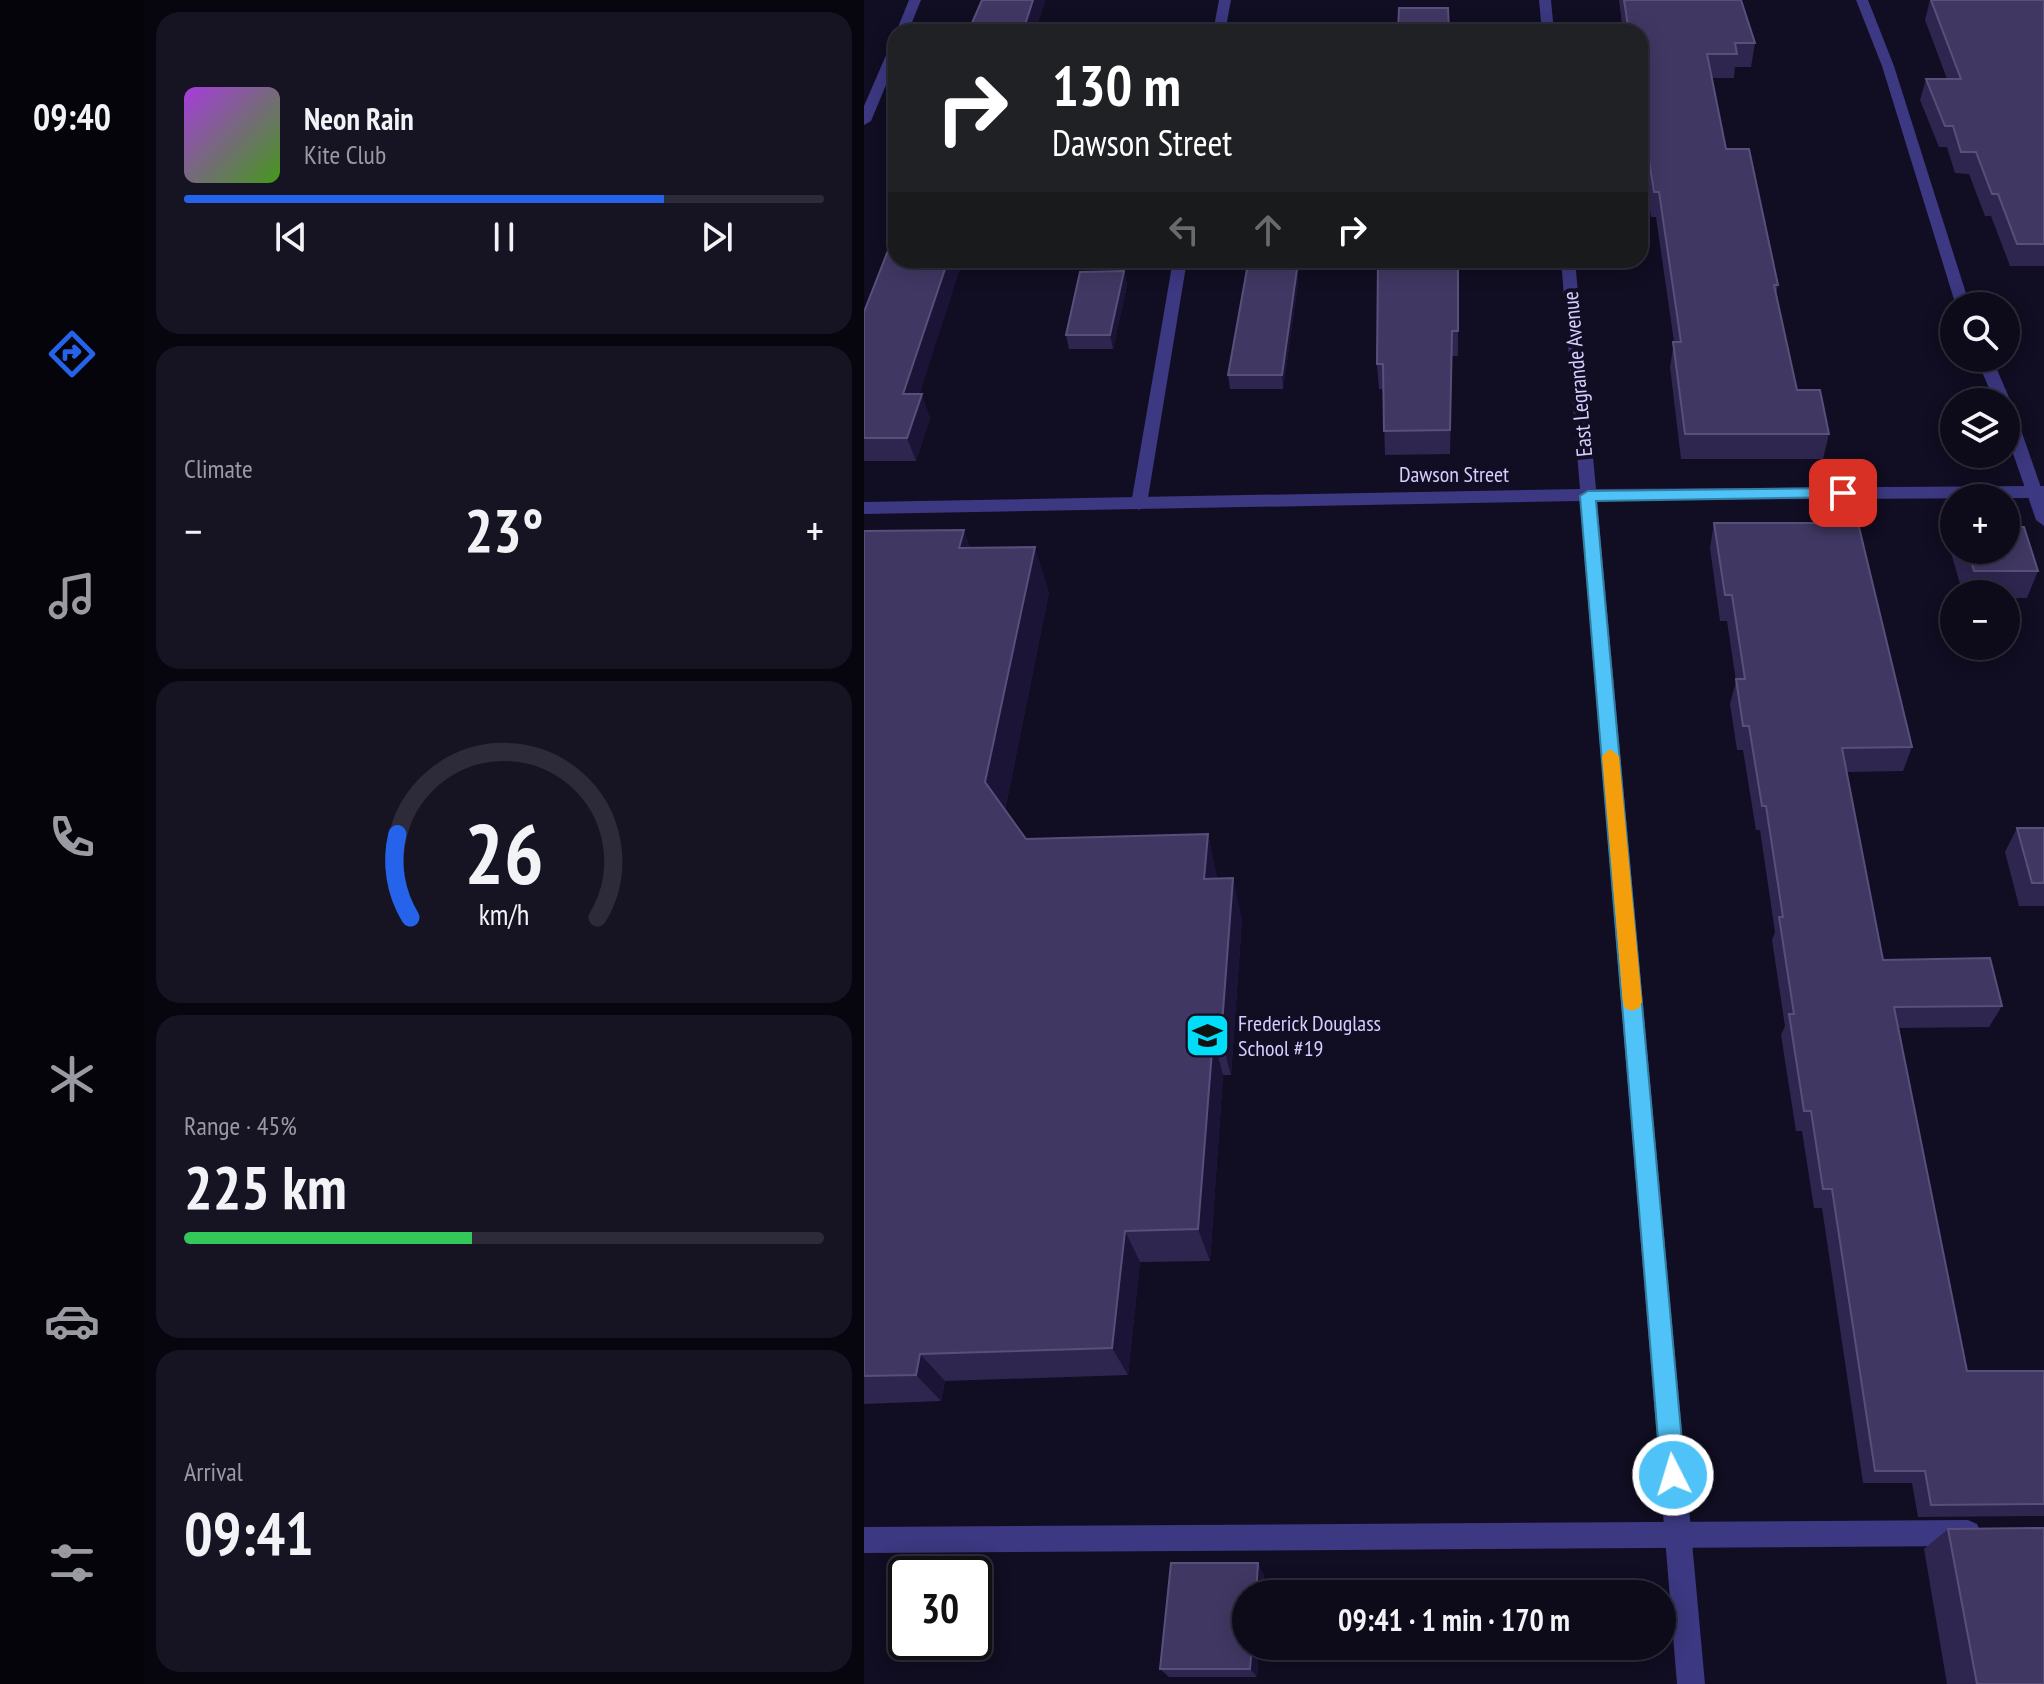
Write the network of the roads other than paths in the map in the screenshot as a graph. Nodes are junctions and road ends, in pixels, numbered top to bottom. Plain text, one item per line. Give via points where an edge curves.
1 (915, 0) edge
2 (1225, 0) edge
3 (1545, 0) edge
4 (1862, 0) edge
5 (905, 24) edge
6 (1220, 24) edge
7 (1547, 24) edge
8 (888, 65) edge
9 (864, 121) edge
10 (1179, 268) edge
11 (1569, 268) edge
12 (1959, 292) edge
13 (2020, 445) edge
14 (2039, 492) edge
15 (1588, 496) junction
16 (1139, 504) junction
17 (864, 508) edge
18 (2044, 520) edge
19 (1996, 1532) edge
20 (1678, 1535) junction
21 (864, 1540) edge
22 (1691, 1684) edge

1 - 5 street
2 - 6 street
3 - 7 street
4 - 12 street
8 - 9 street
10 - 16 street
11 - 15 street, East Legrande Avenue
13 - 14 street
14 - 15 street, Dawson Street
14 - 18 street
15 - 16 street, Dawson Street
15 - 20 street, East Legrande Avenue
16 - 17 street, Dawson Street
19 - 20 street
20 - 21 street
20 - 22 street, East Legrande Avenue

